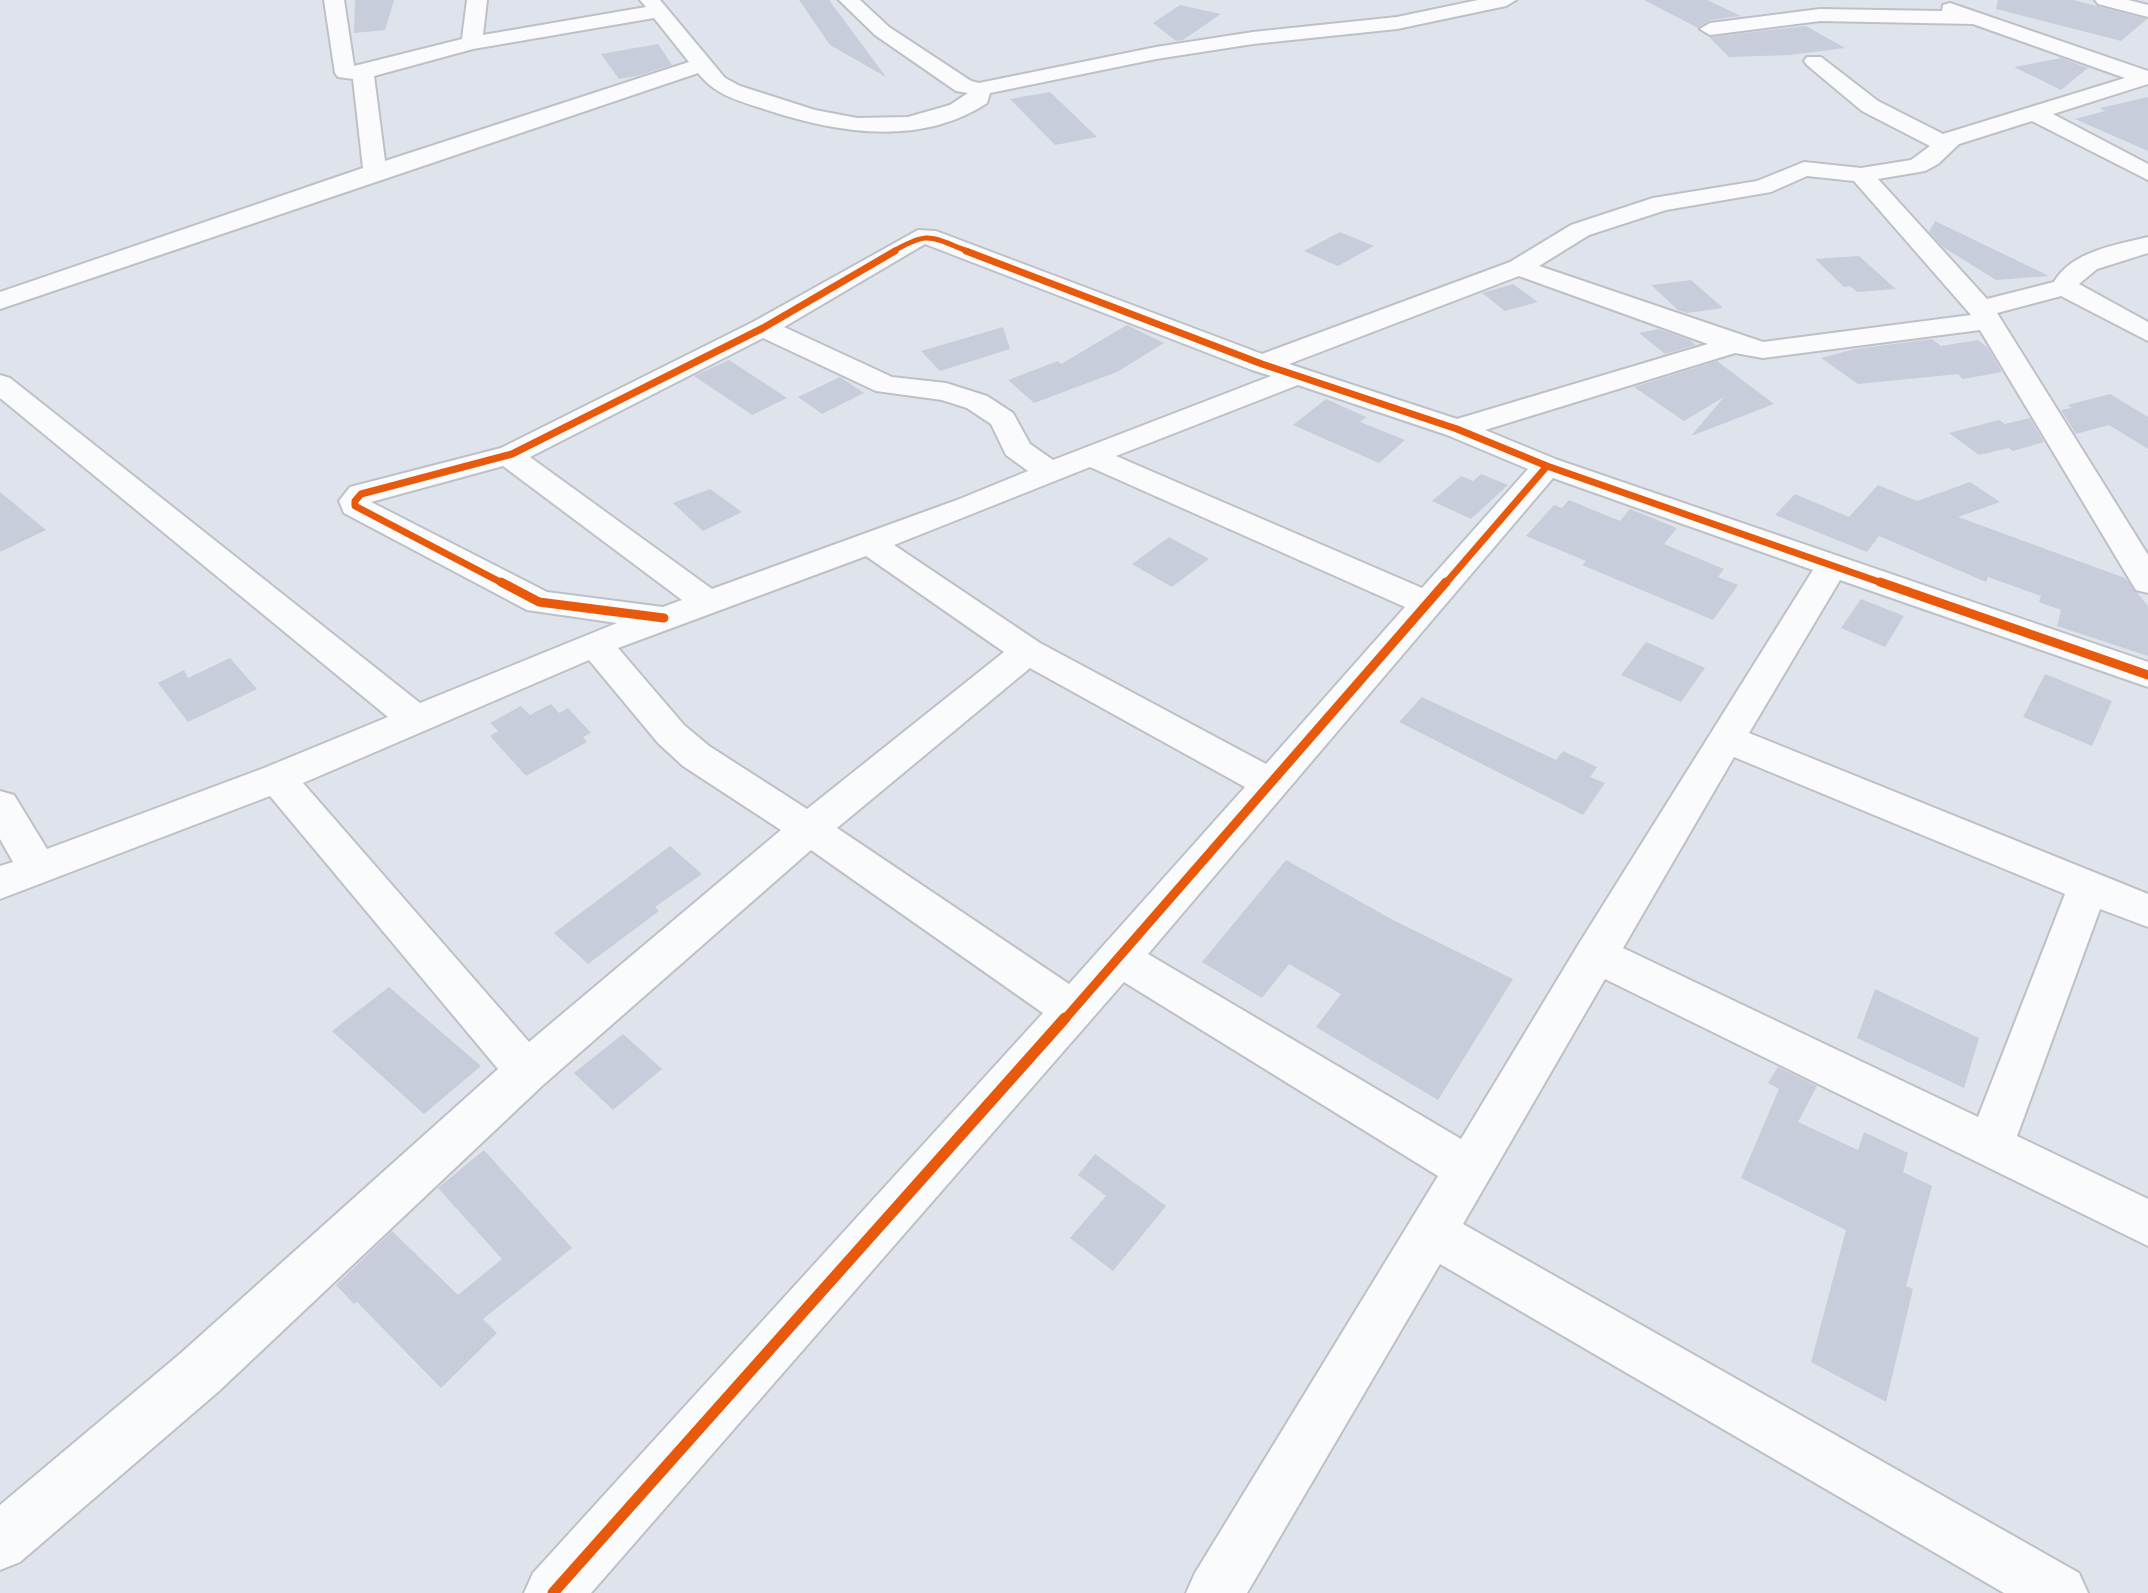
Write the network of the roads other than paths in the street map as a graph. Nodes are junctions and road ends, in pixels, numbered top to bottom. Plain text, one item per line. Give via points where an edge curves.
1 (334, 0) edge
2 (477, 0) edge
3 (849, 0) edge
4 (1506, 0) edge
5 (1931, 0) edge
6 (2105, 0) edge
7 (654, 6) edge
8 (2148, 10) edge
9 (1973, 18) junction
10 (1710, 29) dead end
11 (472, 43) junction
12 (1814, 61) dead end
13 (701, 65) junction
14 (363, 72) junction
15 (2144, 82) edge
16 (979, 89) junction
17 (2035, 113) junction
18 (1944, 144) junction
19 (375, 172) junction
20 (2148, 173) edge
21 (1861, 175) junction
22 (2148, 245) edge
23 (1519, 267) junction
24 (2064, 287) junction
25 (0, 301) edge
26 (1985, 315) junction
27 (762, 328) junction
28 (2148, 334) edge
29 (1738, 344) junction
30 (1262, 364) junction
31 (1297, 376) junction
32 (0, 384) edge
33 (1457, 429) junction
34 (512, 454) junction
35 (1090, 456) junction
36 (1547, 466) junction
37 (1051, 473) junction
38 (870, 544) junction
39 (1832, 564) junction
40 (2148, 582) edge
41 (708, 602) junction
42 (1427, 603) junction
43 (664, 618) junction
44 (595, 644) junction
45 (1028, 651) junction
46 (2148, 675) edge
47 (416, 720) junction
48 (1726, 738) junction
49 (277, 778) junction
50 (1269, 783) junction
51 (0, 805) edge
52 (809, 829) junction
53 (38, 869) junction
54 (0, 883) edge
55 (2088, 886) junction
56 (2148, 911) edge
57 (1595, 954) junction
58 (1119, 958) junction
59 (1071, 1009) junction
60 (527, 1071) junction
61 (1990, 1146) junction
62 (1470, 1170) junction
63 (2148, 1223) edge
64 (1432, 1233) junction
65 (0, 1542) edge
66 (552, 1593) edge
67 (1215, 1593) edge
68 (2059, 1593) edge

1 - 14 street via 345,73
2 - 11 street
3 - 16 street via 882,31 964,86
4 - 16 street via 1397,23 1156,53
5 - 9 street
6 - 8 street
7 - 11 street
7 - 13 street
9 - 10 street via 1820,15
9 - 15 street via 2069,48
11 - 14 street
12 - 18 street via 1870,106
13 - 16 street via 717,83 732,91 830,122 874,128 911,125 951,112 979,98
13 - 19 street
14 - 19 street
15 - 17 street
17 - 18 street
17 - 20 street
18 - 21 street via 1917,166
19 - 25 street
21 - 23 street via 1804,169 1763,187 1671,200 1580,230
21 - 26 street
22 - 24 street via 2083,267
23 - 29 street
23 - 30 street
24 - 26 street
24 - 28 street
26 - 29 street via 1763,350
26 - 40 street
27 - 30 street via 918,237 927,236
27 - 34 street
27 - 37 street via 887,385 977,401 1003,419 1017,449
29 - 33 street
30 - 31 street
31 - 33 street
31 - 35 street
32 - 47 street
33 - 36 street
34 - 41 street
34 - 43 street via 361,494 355,506 539,602
35 - 37 street
35 - 42 street
36 - 39 street
36 - 42 street
37 - 38 street
38 - 41 street
38 - 45 street
39 - 46 street
39 - 48 street
41 - 43 street
42 - 50 street
43 - 44 street
44 - 47 street
44 - 52 street via 671,734 696,756
45 - 50 street
45 - 52 street
47 - 49 street
48 - 55 street
48 - 57 street
49 - 53 street
49 - 60 street
50 - 58 street
51 - 53 street
52 - 59 street
52 - 60 street
53 - 54 street
55 - 56 street
55 - 61 street
57 - 61 street
57 - 62 street
58 - 59 street
58 - 62 street
59 - 66 street
60 - 65 street via 200,1373
61 - 63 street
62 - 64 street
64 - 67 street
64 - 68 street

